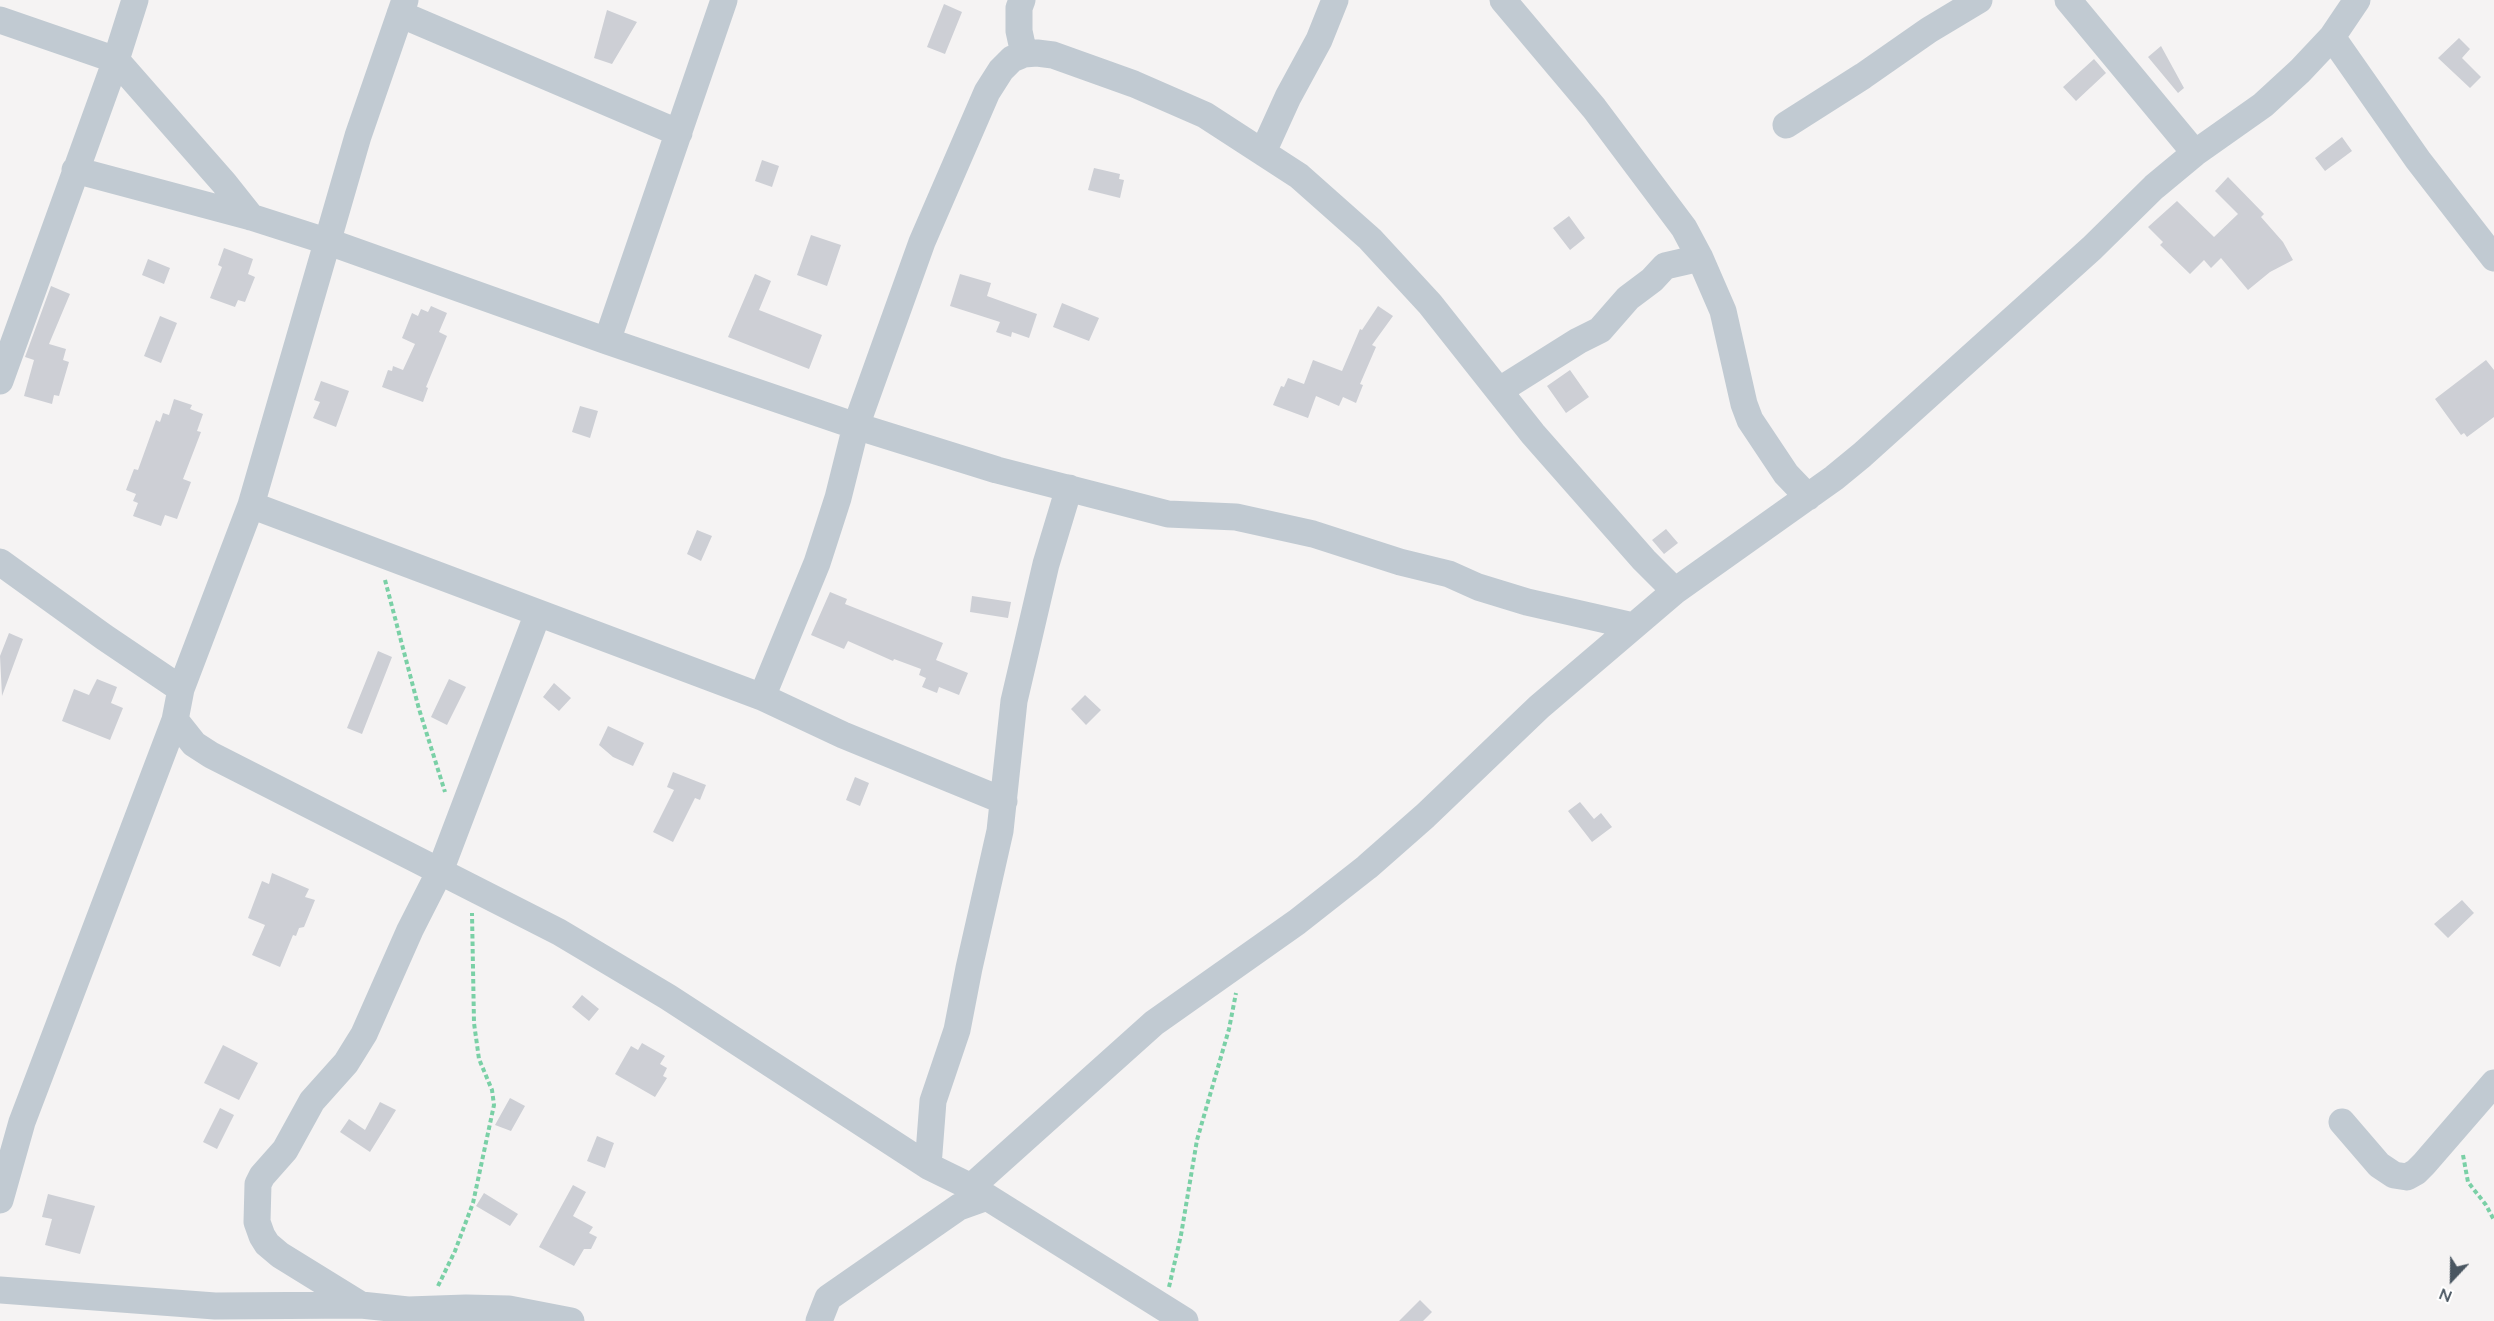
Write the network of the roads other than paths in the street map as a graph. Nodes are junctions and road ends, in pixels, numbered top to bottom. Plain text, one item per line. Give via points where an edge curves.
1 (135, 0) edge
2 (723, 0) edge
3 (1022, 0) edge
4 (1335, 0) edge
5 (1503, 0) edge
6 (1979, 0) edge
7 (2068, 0) edge
8 (2357, 0) edge
9 (402, 7) edge
10 (0, 20) edge
11 (2332, 37) junction
12 (1024, 54) junction
13 (116, 60) junction
14 (1786, 125) dead end
15 (679, 133) junction
16 (1263, 152) junction
17 (2195, 153) junction
18 (75, 170) junction
19 (250, 218) junction
20 (329, 242) junction
21 (1700, 258) junction
22 (2494, 258) edge
23 (11, 318) edge
24 (607, 341) junction
25 (0, 381) edge
26 (1500, 390) junction
27 (856, 426) junction
28 (1069, 488) junction
29 (1808, 497) junction
30 (251, 505) junction
31 (0, 562) edge
32 (1675, 591) junction
33 (538, 613) junction
34 (1634, 626) junction
35 (181, 689) junction
36 (762, 697) junction
37 (175, 720) junction
38 (1004, 801) junction
39 (440, 871) junction
40 (2494, 1083) edge
41 (2342, 1122) dead end
42 (928, 1166) junction
43 (979, 1192) junction
44 (0, 1200) edge
45 (0, 1290) edge
46 (361, 1305) junction
47 (418, 1314) edge
48 (1175, 1315) edge
49 (571, 1321) edge
50 (819, 1321) edge

1 - 13 street
2 - 15 street
3 - 12 street via 1019,32
4 - 16 street
5 - 21 street via 1594,108 1684,228
6 - 14 street
7 - 17 street
8 - 11 street
9 - 15 street
9 - 20 street via 358,136
10 - 13 street
11 - 17 street via 2263,105
11 - 22 street via 2418,160
12 - 16 street via 1053,55 1134,84 1204,115
12 - 27 street via 1001,69 983,100 922,242
13 - 18 street
13 - 19 street
15 - 24 street
16 - 26 street via 1299,176 1370,239 1430,304
17 - 29 street via 1862,455
18 - 19 street
18 - 23 street
19 - 20 street
20 - 24 street
20 - 30 street
21 - 26 street via 1665,266 1628,298 1600,330
21 - 29 street via 1723,311 1750,420 1781,467
23 - 25 street
24 - 27 street
26 - 32 street via 1533,434
27 - 28 street
27 - 36 street via 818,562
28 - 34 street via 1168,514 1236,517 1313,534 1449,574 1527,602
28 - 38 street via 1046,564 1014,701
29 - 32 street
30 - 33 street
30 - 35 street
31 - 35 street
32 - 34 street
33 - 36 street
33 - 39 street
34 - 43 street via 1539,707 1367,867 1297,922 1154,1023
35 - 37 street
36 - 38 street
37 - 39 street via 194,744 210,755
37 - 44 street via 22,1122
38 - 42 street via 957,1030 933,1101
39 - 42 street via 559,932 668,997
39 - 46 street via 359,1044 312,1101 285,1150 262,1176 257,1189 257,1222 267,1244
40 - 41 street via 2416,1172 2403,1177 2379,1165
42 - 43 street
43 - 48 street
43 - 50 street via 828,1298
45 - 46 street via 215,1306
46 - 47 street
47 - 49 street via 466,1308 509,1310

